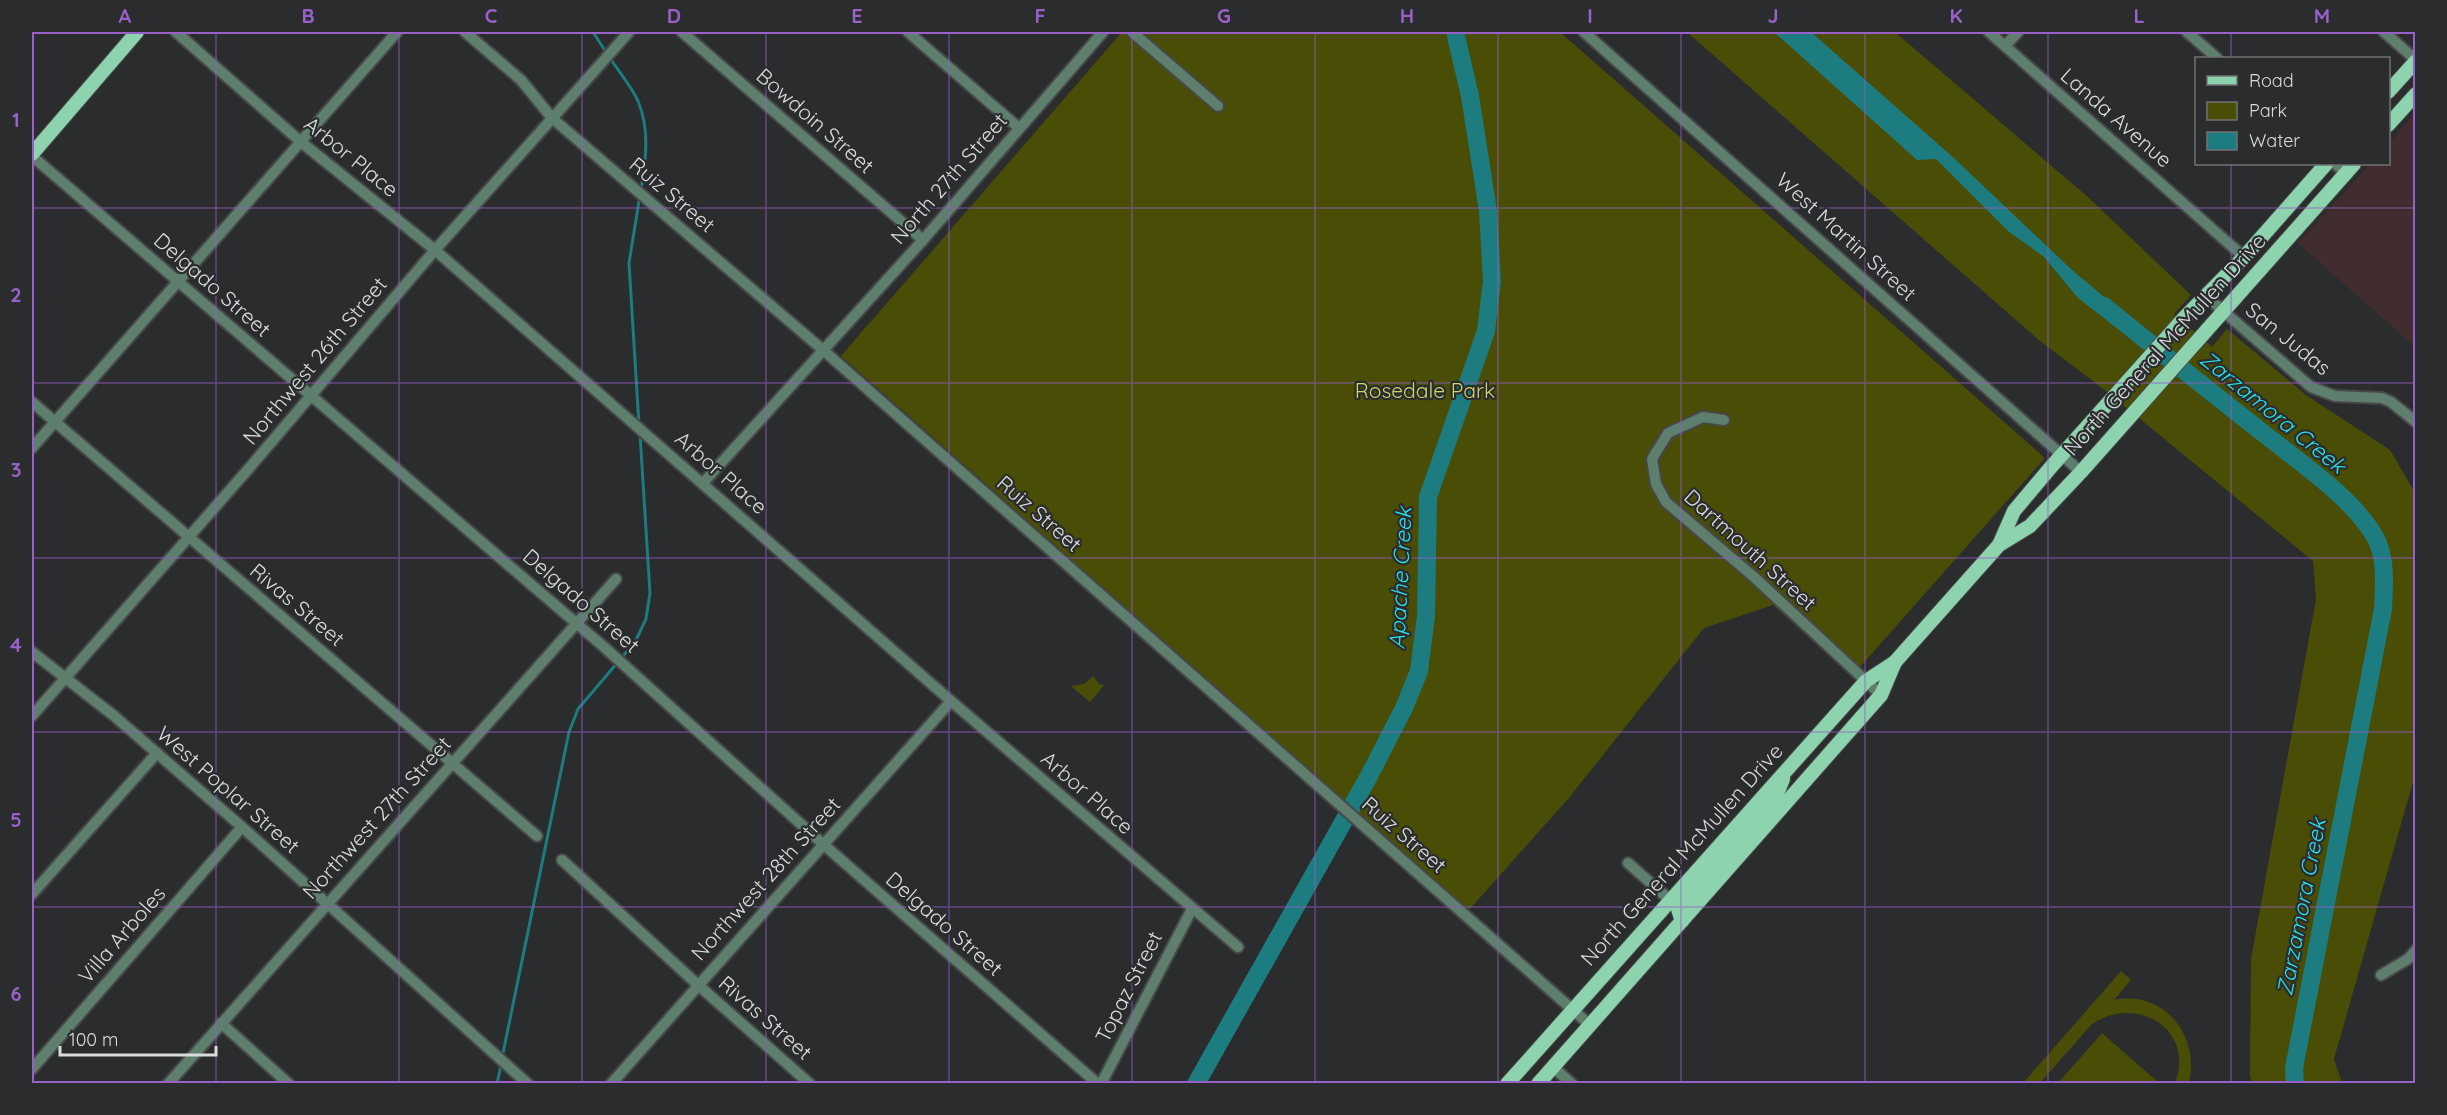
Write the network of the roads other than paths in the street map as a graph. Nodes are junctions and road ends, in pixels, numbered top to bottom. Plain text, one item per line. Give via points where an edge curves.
1 (137, 32) edge
2 (176, 32) edge
3 (397, 32) edge
4 (465, 32) edge
5 (629, 32) edge
6 (682, 32) edge
7 (908, 32) edge
8 (1102, 32) edge
9 (1131, 32) edge
10 (1584, 32) edge
11 (1989, 32) edge
12 (2018, 32) edge
13 (2187, 32) edge
14 (2384, 32) edge
15 (2005, 46) junction
16 (2216, 57) edge
17 (2415, 61) edge
18 (2390, 90) edge
19 (2415, 94) edge
20 (1218, 106) dead end
21 (552, 118) junction
22 (2390, 123) edge
23 (1019, 128) junction
24 (301, 142) junction
25 (32, 155) edge
26 (2325, 165) edge
27 (2345, 167) edge
28 (923, 240) junction
29 (435, 250) junction
30 (2244, 257) junction
31 (179, 282) junction
32 (2207, 297) junction
33 (2224, 312) junction
34 (823, 350) junction
35 (313, 395) junction
36 (32, 402) edge
37 (1724, 420) dead end
38 (55, 422) junction
39 (2415, 422) edge
40 (32, 448) edge
41 (2062, 455) junction
42 (2081, 472) junction
43 (703, 483) junction
44 (188, 538) junction
45 (1999, 545) junction
46 (616, 579) dead end
47 (578, 623) junction
48 (32, 652) edge
49 (1895, 662) junction
50 (64, 679) junction
51 (1866, 681) junction
52 (1881, 695) junction
53 (951, 701) junction
54 (32, 716) edge
55 (157, 753) junction
56 (452, 763) junction
57 (1788, 766) junction
58 (242, 827) junction
59 (537, 836) dead end
60 (823, 844) junction
61 (562, 860) dead end
62 (1628, 863) dead end
63 (32, 894) edge
64 (1670, 900) junction
65 (328, 903) junction
66 (1192, 909) junction
67 (1682, 921) junction
68 (1238, 947) dead end
69 (2415, 950) edge
70 (2381, 975) dead end
71 (697, 984) junction
72 (1573, 1010) junction
73 (221, 1023) junction
74 (1590, 1025) junction
75 (1553, 1066) junction
76 (32, 1069) edge
77 (168, 1083) edge
78 (289, 1083) edge
79 (528, 1083) edge
80 (611, 1083) edge
81 (810, 1083) edge
82 (1099, 1083) edge
83 (1507, 1083) edge
84 (1538, 1083) edge
85 (1572, 1083) edge

1 - 25 main road
2 - 24 street, Arbor Place
3 - 24 street
4 - 21 street, Ruiz Street via 521,80
5 - 21 street, Northwest 26th Street
6 - 28 street, Bowdoin Street
7 - 23 street
8 - 23 street, North 27th Street
9 - 20 street
10 - 41 street, West Martin Street
11 - 15 street, Landa Avenue
12 - 15 street
13 - 16 street
14 - 17 street
15 - 30 street, Landa Avenue
17 - 18 main road
19 - 22 main road
21 - 29 street, Northwest 26th Street
21 - 34 street, Ruiz Street
23 - 28 street, North 27th Street
24 - 29 street, Arbor Place
24 - 31 street
25 - 31 street, Delgado Street
26 - 30 main road, North General McMullen Drive
27 - 33 main road, North General McMullen Drive
28 - 34 street, North 27th Street
29 - 35 street, Northwest 26th Street
29 - 43 street, Arbor Place
30 - 32 main road, North General McMullen Drive
31 - 35 street, Delgado Street
31 - 38 street
32 - 33 street, San Judas
32 - 41 main road, North General McMullen Drive
33 - 39 street, San Judas via 2311,387 2335,396 2382,398
33 - 42 main road, North General McMullen Drive
34 - 43 street
34 - 72 street, Ruiz Street
35 - 44 street, Northwest 26th Street
35 - 47 street, Delgado Street
36 - 38 street, Rivas Street
37 - 51 street, Dartmouth Street via 1703,417 1668,433 1652,459 1656,484 1666,502
38 - 40 street
38 - 44 street, Rivas Street
41 - 42 street, West Martin Street
41 - 45 main road, North General McMullen Drive via 2014,511
42 - 45 main road, North General McMullen Drive via 2030,526
43 - 53 street, Arbor Place
44 - 50 street, Northwest 26th Street
44 - 56 street, Rivas Street
45 - 49 main road, North General McMullen Drive
46 - 47 street, Northwest 27th Street
47 - 56 street, Northwest 27th Street
47 - 60 street, Delgado Street
48 - 50 street, West Poplar Street
49 - 51 main road, North General McMullen Drive
49 - 52 main road, North General McMullen Drive
50 - 54 street, Northwest 26th Street
50 - 55 street, West Poplar Street
51 - 52 street, Dartmouth Street
51 - 57 main road, North General McMullen Drive
52 - 67 main road, North General McMullen Drive
53 - 60 street, Northwest 28th Street
53 - 66 street, Arbor Place
55 - 58 street, West Poplar Street
55 - 63 street
56 - 59 street, Rivas Street
56 - 65 street, Northwest 27th Street
57 - 64 main road, North General McMullen Drive
57 - 67 main road via 1775,799 1678,909
58 - 65 street, West Poplar Street
58 - 76 street, Villa Arboles
60 - 71 street, Northwest 28th Street
60 - 82 street, Delgado Street
61 - 71 street, Rivas Street
62 - 64 street
64 - 72 main road, North General McMullen Drive
65 - 73 street, Northwest 27th Street
65 - 79 street, West Poplar Street
66 - 68 street, Arbor Place
66 - 82 street, Topaz Street
67 - 74 main road, North General McMullen Drive
69 - 70 street via 2408,959
71 - 80 street, Northwest 28th Street
71 - 81 street, Rivas Street
72 - 74 street, Ruiz Street
72 - 83 main road, North General McMullen Drive
73 - 77 street, Northwest 27th Street
73 - 78 street
74 - 75 main road, North General McMullen Drive
75 - 84 main road, North General McMullen Drive
75 - 85 street

